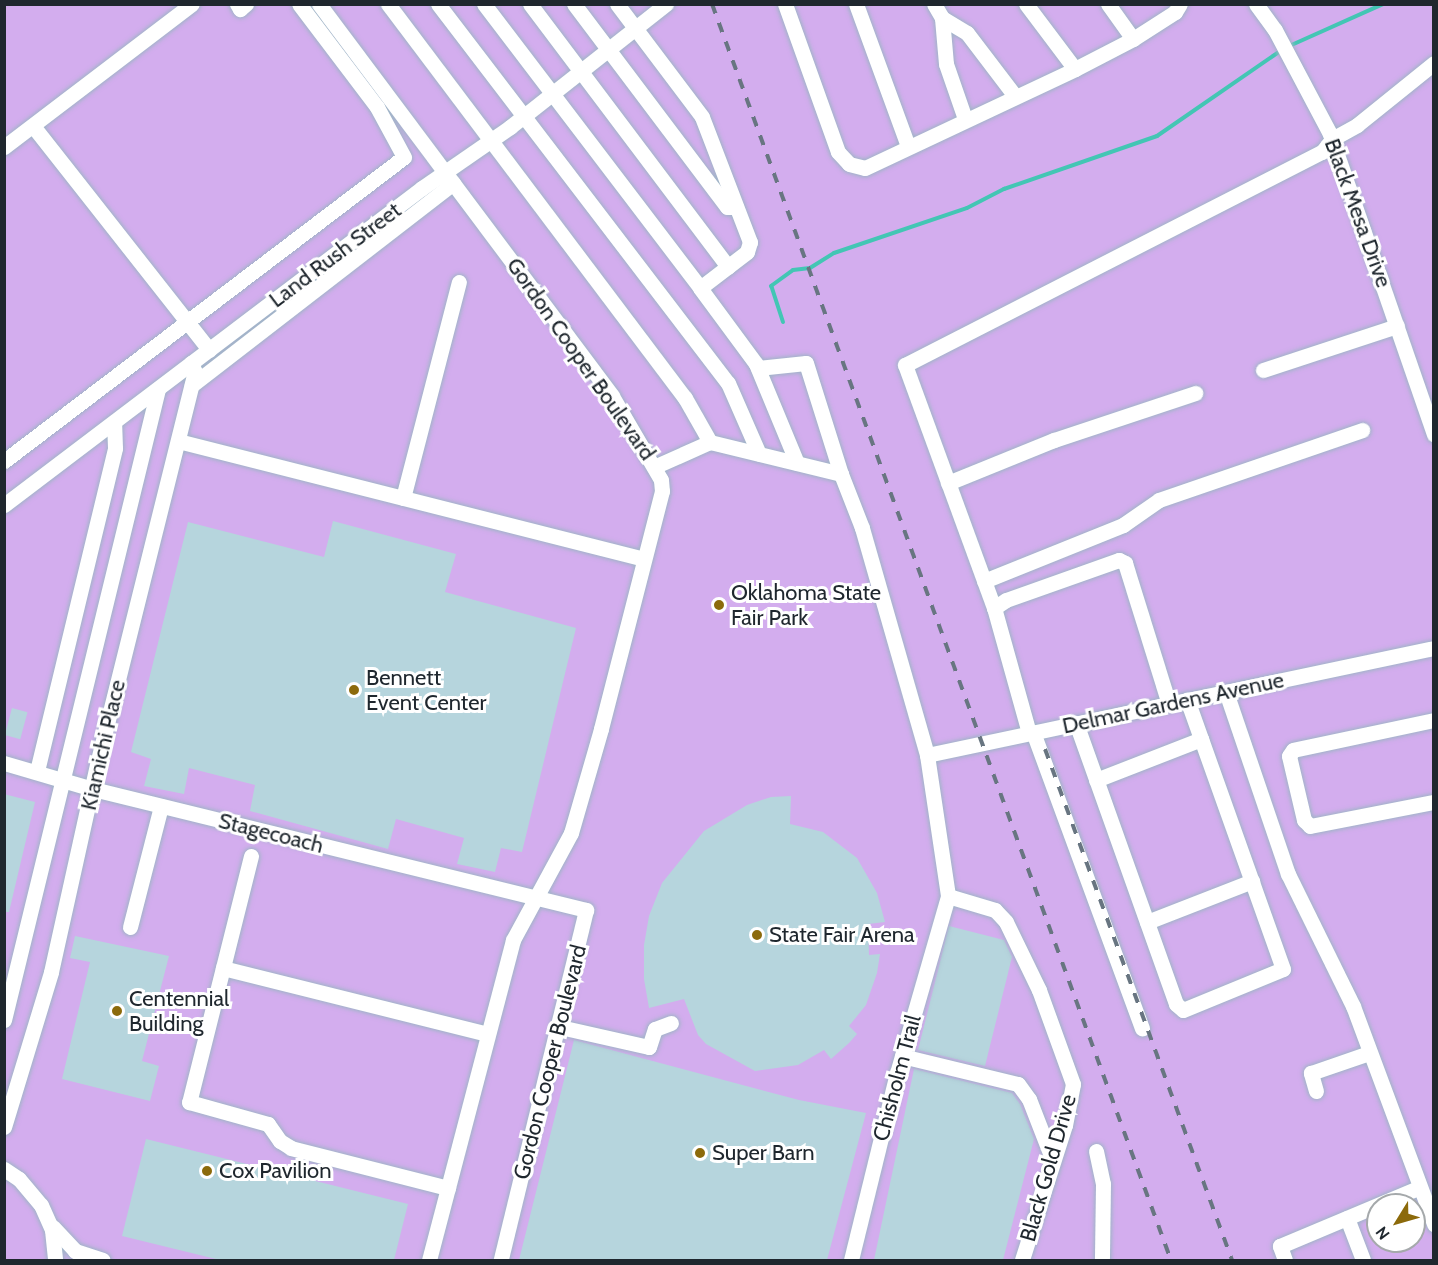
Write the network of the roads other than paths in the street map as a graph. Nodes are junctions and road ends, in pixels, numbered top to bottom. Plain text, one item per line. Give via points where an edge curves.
1 (192, 4) edge
2 (237, 4) edge
3 (246, 4) edge
4 (299, 4) edge
5 (319, 4) edge
6 (388, 4) edge
7 (438, 4) edge
8 (484, 4) edge
9 (530, 4) edge
10 (574, 4) edge
11 (616, 4) edge
12 (666, 4) edge
13 (785, 4) edge
14 (856, 4) edge
15 (1026, 4) edge
16 (1108, 4) edge
17 (1180, 4) edge
18 (1256, 4) edge
19 (938, 11) edge
20 (634, 29) junction
21 (1133, 39) junction
22 (608, 49) junction
23 (1434, 63) edge
24 (1075, 69) junction
25 (580, 70) junction
26 (551, 93) junction
27 (1015, 96) junction
28 (523, 116) junction
29 (965, 118) junction
30 (33, 126) junction
31 (1332, 139) junction
32 (492, 140) junction
33 (908, 146) junction
34 (4, 147) edge
35 (449, 178) junction
36 (736, 207) junction
37 (728, 267) junction
38 (459, 282) dead end
39 (700, 288) junction
40 (188, 323) junction
41 (1397, 326) junction
42 (209, 350) junction
43 (191, 363) junction
44 (758, 368) junction
45 (1263, 370) dead end
46 (192, 385) junction
47 (158, 389) junction
48 (1195, 393) dead end
49 (114, 423) junction
50 (1362, 430) dead end
51 (1434, 434) edge
52 (178, 441) junction
53 (710, 442) junction
54 (759, 454) junction
55 (4, 461) edge
56 (797, 464) junction
57 (657, 466) junction
58 (841, 474) junction
59 (948, 483) junction
60 (404, 498) junction
61 (4, 506) edge
62 (643, 559) junction
63 (984, 581) junction
64 (994, 608) junction
65 (1434, 648) edge
66 (1226, 692) junction
67 (1186, 700) junction
68 (1169, 704) junction
69 (1434, 720) edge
70 (1076, 723) junction
71 (1031, 733) junction
72 (1201, 739) junction
73 (932, 759) junction
74 (4, 763) edge
75 (37, 771) junction
76 (64, 779) junction
77 (1096, 780) junction
78 (93, 789) junction
79 (1434, 802) edge
80 (161, 806) junction
81 (251, 856) dead end
82 (1252, 881) junction
83 (948, 896) junction
84 (538, 900) junction
85 (1147, 922) junction
86 (130, 927) dead end
87 (223, 968) junction
88 (4, 1020) edge
89 (671, 1023) dead end
90 (560, 1027) junction
91 (1142, 1029) dead end
92 (487, 1034) junction
93 (1370, 1053) junction
94 (902, 1056) junction
95 (1316, 1091) dead end
96 (4, 1127) edge
97 (1096, 1151) dead end
98 (4, 1156) edge
99 (1053, 1161) junction
100 (4, 1169) edge
101 (19, 1179) junction
102 (448, 1188) junction
103 (1418, 1188) junction
104 (48, 1218) junction
105 (1347, 1218) junction
106 (1434, 1224) edge
107 (55, 1260) edge
108 (103, 1260) edge
109 (429, 1260) edge
110 (501, 1260) edge
111 (851, 1260) edge
112 (1022, 1260) edge
113 (1102, 1260) edge
114 (1285, 1260) edge
115 (1363, 1260) edge

1 - 30 street
2 - 3 street via 240,9
4 - 40 street via 377,107 404,156
5 - 35 street, Gordon Cooper Boulevard
6 - 32 street
7 - 28 street
8 - 26 street
9 - 25 street
10 - 22 street
11 - 20 street
12 - 20 street, Land Rush Street
13 - 33 street via 838,152 849,164 865,168
14 - 33 street
15 - 24 street
16 - 21 street
17 - 21 street via 1175,12
18 - 31 street, Black Mesa Drive via 1275,30
19 - 27 street via 967,33
19 - 29 street via 946,63
20 - 22 street, Land Rush Street
20 - 36 street via 702,117
21 - 24 street
22 - 25 street, Land Rush Street
22 - 36 street via 726,207
23 - 31 street via 1357,125
24 - 27 street
25 - 26 street, Land Rush Street
25 - 37 street
26 - 28 street, Land Rush Street
26 - 39 street
27 - 29 street
28 - 32 street, Land Rush Street
28 - 54 street via 728,383
29 - 33 street
30 - 34 street
30 - 40 street
31 - 41 street, Black Mesa Drive
31 - 59 street via 1322,152 905,365
32 - 35 street, Land Rush Street
32 - 53 street via 686,398
35 - 42 street, Land Rush Street
35 - 46 street
35 - 57 street, Gordon Cooper Boulevard via 612,396
36 - 37 street via 750,247
37 - 39 street
38 - 60 street
39 - 44 street
40 - 42 street
40 - 55 street
41 - 45 street
41 - 51 street, Black Mesa Drive
42 - 43 street, Land Rush Street
43 - 46 street, Kiamichi Place via 195,372
43 - 47 street, Land Rush Street
44 - 56 street
44 - 58 street via 806,363
46 - 52 street, Kiamichi Place
47 - 49 street, Land Rush Street
47 - 76 street, Kiamichi Place
48 - 59 street via 1065,436
49 - 61 street, Land Rush Street
49 - 75 street via 115,448
50 - 63 street via 1159,500 1123,525
52 - 60 street
52 - 78 street, Kiamichi Place
53 - 54 street
53 - 57 street
54 - 56 street
56 - 58 street
57 - 62 street, Gordon Cooper Boulevard via 662,491
58 - 73 street via 862,528
59 - 63 street
60 - 62 street
62 - 84 street, Gordon Cooper Boulevard via 571,833
63 - 64 street
64 - 68 street via 1006,600 1123,560
64 - 71 street
65 - 66 street, Delmar Gardens Avenue
66 - 67 street, Delmar Gardens Avenue
66 - 93 street via 1288,874 1333,959
67 - 68 street, Delmar Gardens Avenue
67 - 72 street
68 - 70 street, Delmar Gardens Avenue
69 - 79 street via 1293,750 1289,756 1304,820 1310,826
70 - 71 street, Delmar Gardens Avenue
70 - 77 street
71 - 73 street, Delmar Gardens Avenue
71 - 91 street
72 - 77 street
72 - 82 street
73 - 83 street
74 - 75 street, Stagecoach
75 - 76 street, Stagecoach
76 - 78 street, Stagecoach
76 - 88 street, Kiamichi Place
77 - 85 street
78 - 80 street, Stagecoach
78 - 96 street, Kiamichi Place via 51,972
80 - 84 street, Stagecoach
80 - 86 street
81 - 87 street
82 - 85 street
82 - 85 street via 1283,965 1279,973 1183,1010 1176,1004
83 - 94 street, Chisholm Trail
83 - 99 street, Black Gold Drive via 1000,914 1040,990 1073,1084
84 - 90 street, Gordon Cooper Boulevard via 586,910
84 - 92 street, Gordon Cooper Boulevard via 513,940
87 - 92 street
87 - 102 street via 189,1102 268,1124 280,1142 291,1148
89 - 90 street via 655,1029 649,1047
90 - 110 street, Gordon Cooper Boulevard
92 - 102 street, Gordon Cooper Boulevard
93 - 95 street via 1311,1073
93 - 103 street
94 - 99 street via 1018,1084 1029,1099
94 - 111 street, Chisholm Trail
97 - 113 street via 1103,1184
98 - 101 street
99 - 112 street, Black Gold Drive
100 - 101 street
101 - 104 street
102 - 109 street, Gordon Cooper Boulevard
103 - 105 street
103 - 106 street
104 - 107 street
104 - 108 street via 57,1234 75,1251
105 - 114 street via 1280,1246
105 - 115 street

